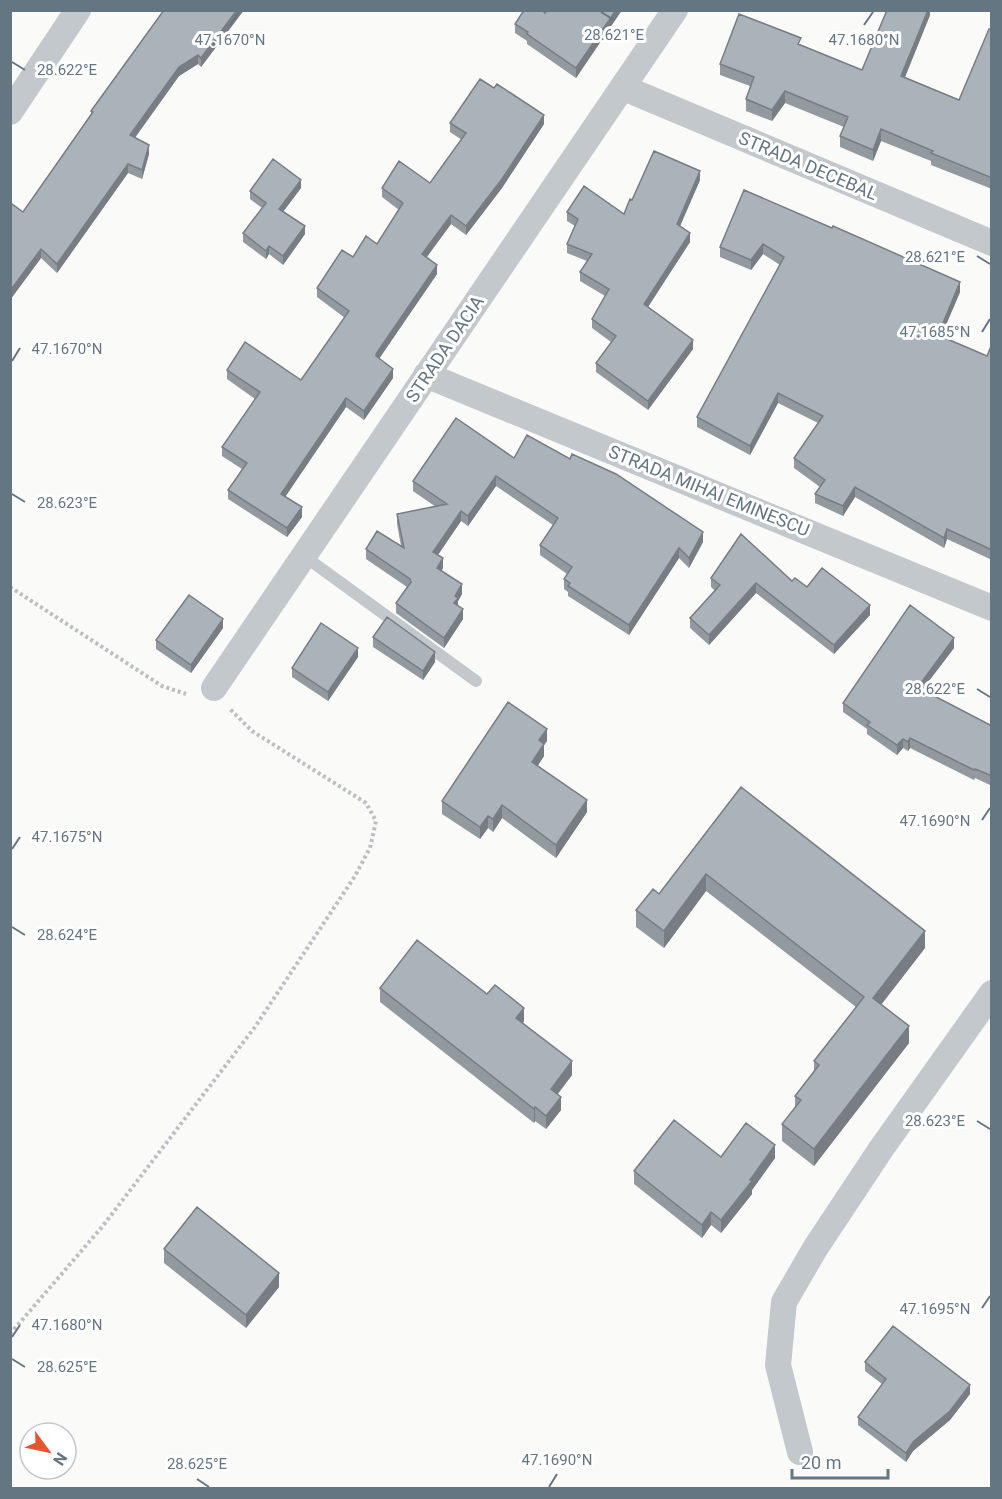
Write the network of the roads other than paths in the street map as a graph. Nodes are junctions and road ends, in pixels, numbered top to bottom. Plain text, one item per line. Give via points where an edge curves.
1 (78, 10) edge
2 (675, 10) edge
3 (624, 88) junction
4 (10, 112) edge
5 (992, 243) edge
6 (426, 375) junction
7 (304, 556) junction
8 (992, 608) edge
9 (476, 681) dead end
10 (214, 688) road end
11 (992, 993) edge
12 (800, 1452) dead end

1 - 4 street
2 - 3 street, STRADA DACIA
3 - 5 street, STRADA DECEBAL
3 - 6 street, STRADA DACIA
6 - 7 street, STRADA DACIA
6 - 8 street, STRADA MIHAI EMINESCU
7 - 9 lane
7 - 10 street, STRADA DACIA
11 - 12 street via 880,1149 784,1302 778,1365

